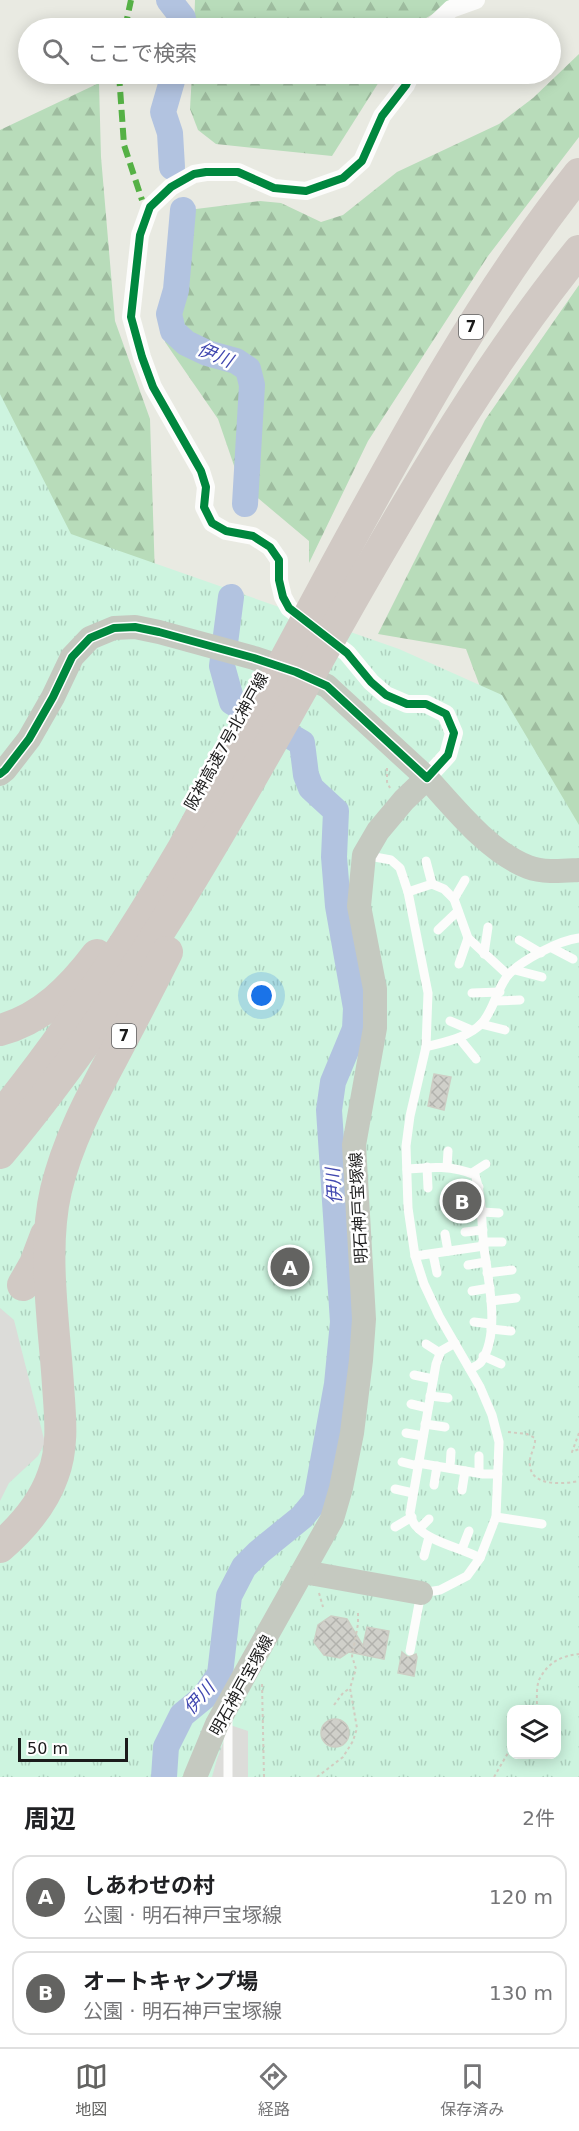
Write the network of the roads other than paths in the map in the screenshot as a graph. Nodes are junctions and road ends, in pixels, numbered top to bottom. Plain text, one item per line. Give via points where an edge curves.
1 (476, 0) edge
2 (442, 18) edge
3 (406, 84) edge
4 (579, 174) edge
5 (579, 251) edge
6 (0, 774) edge
7 (428, 778) junction
8 (194, 852) junction
9 (364, 855) junction
10 (426, 861) dead end
11 (579, 870) edge
12 (465, 880) dead end
13 (432, 885) junction
14 (408, 892) junction
15 (454, 898) junction
16 (458, 911) junction
17 (488, 927) dead end
18 (438, 930) dead end
19 (579, 938) edge
20 (468, 939) junction
21 (519, 940) dead end
22 (552, 948) junction
23 (541, 953) junction
24 (484, 954) junction
25 (573, 959) dead end
26 (459, 964) dead end
27 (512, 972) junction
28 (543, 977) dead end
29 (472, 993) dead end
30 (498, 996) junction
31 (520, 1000) dead end
32 (450, 1021) dead end
33 (481, 1024) junction
34 (0, 1030) edge
35 (471, 1030) junction
36 (505, 1030) dead end
37 (459, 1038) junction
38 (426, 1047) junction
39 (477, 1059) dead end
40 (0, 1117) edge
41 (448, 1151) dead end
42 (0, 1153) edge
43 (486, 1164) dead end
44 (427, 1167) junction
45 (447, 1167) junction
46 (407, 1169) junction
47 (472, 1173) junction
48 (479, 1187) junction
49 (428, 1188) dead end
50 (463, 1190) dead end
51 (482, 1212) junction
52 (499, 1213) dead end
53 (51, 1217) junction
54 (483, 1230) junction
55 (465, 1232) dead end
56 (445, 1234) dead end
57 (502, 1242) dead end
58 (484, 1244) junction
59 (448, 1251) junction
60 (433, 1254) junction
61 (415, 1256) junction
62 (486, 1262) junction
63 (468, 1265) dead end
64 (512, 1270) dead end
65 (437, 1273) dead end
66 (488, 1273) junction
67 (23, 1285) dead end
68 (490, 1288) junction
69 (472, 1291) dead end
70 (516, 1298) dead end
71 (491, 1301) junction
72 (474, 1322) dead end
73 (491, 1327) junction
74 (511, 1331) dead end
75 (455, 1343) junction
76 (426, 1344) dead end
77 (440, 1353) junction
78 (483, 1356) junction
79 (501, 1364) dead end
80 (470, 1369) junction
81 (414, 1375) dead end
82 (433, 1379) junction
83 (430, 1396) junction
84 (448, 1398) dead end
85 (411, 1404) dead end
86 (428, 1407) junction
87 (425, 1424) junction
88 (445, 1427) dead end
89 (406, 1433) dead end
90 (423, 1436) junction
91 (452, 1452) dead end
92 (479, 1456) dead end
93 (402, 1462) dead end
94 (418, 1465) junction
95 (437, 1466) junction
96 (450, 1468) junction
97 (465, 1471) junction
98 (479, 1473) junction
99 (498, 1474) junction
100 (434, 1485) dead end
101 (395, 1489) dead end
102 (462, 1490) dead end
103 (413, 1493) junction
104 (412, 1518) junction
105 (496, 1518) junction
106 (429, 1519) dead end
107 (542, 1524) dead end
108 (395, 1527) dead end
109 (419, 1529) junction
110 (469, 1531) dead end
111 (429, 1537) junction
112 (0, 1547) edge
113 (462, 1549) junction
114 (424, 1556) dead end
115 (480, 1558) junction
116 (304, 1572) junction
117 (421, 1593) junction
118 (410, 1651) dead end
119 (228, 1706) junction
120 (195, 1777) edge
121 (228, 1777) edge

1 - 2 street via 451,9
3 - 7 street via 382,116 362,161 343,178 306,191 274,188 238,171 206,172 171,187 150,207 140,235 131,317 153,387 201,471 206,487 204,507 212,523 226,531 253,536 270,547 279,560 279,580 289,608 347,653 371,682 407,704 426,704 446,714 454,733 448,755
4 - 8 highway, 阪神高速7号北神戸線 / 7 via 478,316 418,416 268,692
5 - 8 highway, 阪神高速7号北神戸線 / 7 via 492,366 405,506 261,760
6 - 7 street via 29,739 72,657 90,638 114,628 135,627 254,658 327,686
7 - 9 street, 明石神戸宝塚線 via 378,831
7 - 11 street via 504,854 530,867 554,872
8 - 34 highway, 7 via 147,886 75,982 52,1004
8 - 40 highway, 阪神高速7号北神戸線 / 7 via 153,901 106,974
8 - 42 highway, 阪神高速7号北神戸線 / 7 via 165,923 100,1022
8 - 53 highway, 7 via 145,996 85,1109 66,1157
9 - 14 lane via 391,860 400,867
9 - 116 street, 明石神戸宝塚線 via 359,906 375,989 375,1028 354,1145 364,1319 361,1360 341,1488 332,1519
10 - 13 lane
12 - 15 lane
13 - 14 lane
13 - 15 lane
14 - 38 lane via 428,993
15 - 16 lane
16 - 18 lane
16 - 20 lane
17 - 24 lane
19 - 22 lane
20 - 24 lane
20 - 26 lane
21 - 23 lane
22 - 23 lane
22 - 25 lane
23 - 27 lane
24 - 27 lane
27 - 28 lane
27 - 30 lane
29 - 30 lane
30 - 31 lane
30 - 33 lane
32 - 35 lane
33 - 35 lane
33 - 36 lane
35 - 37 lane
37 - 38 lane
37 - 39 lane
38 - 46 lane via 410,1116
41 - 45 lane
43 - 47 lane
44 - 45 lane
44 - 46 lane
44 - 49 lane
45 - 47 lane
46 - 61 lane
47 - 48 lane
48 - 50 lane
48 - 51 lane
51 - 52 lane
51 - 54 lane
53 - 67 highway
53 - 112 highway, 7 via 51,1284 60,1417 58,1459 35,1510
54 - 55 lane
54 - 58 lane
56 - 59 lane
57 - 58 lane
58 - 59 lane
58 - 62 lane
59 - 60 lane
60 - 61 lane
60 - 65 lane
61 - 75 lane via 434,1305
62 - 63 lane
62 - 66 lane
64 - 66 lane
66 - 68 lane
68 - 69 lane
68 - 71 lane
70 - 71 lane
71 - 73 lane
72 - 73 lane
73 - 74 lane
73 - 78 lane
75 - 77 lane
75 - 80 lane
76 - 77 lane
77 - 82 lane
78 - 79 lane
78 - 80 lane
80 - 99 lane via 492,1414 499,1442
81 - 82 lane
82 - 83 lane
83 - 84 lane
83 - 86 lane
85 - 86 lane
86 - 87 lane
87 - 88 lane
87 - 90 lane
89 - 90 lane
90 - 94 lane
91 - 96 lane
92 - 98 lane
93 - 94 lane
94 - 95 lane
94 - 103 lane
95 - 96 lane
95 - 100 lane
96 - 97 lane
97 - 98 lane
97 - 102 lane
98 - 99 lane
99 - 105 lane
101 - 103 lane
103 - 104 lane
104 - 108 lane
104 - 109 lane
105 - 107 lane
105 - 115 lane
106 - 109 lane
109 - 111 lane
110 - 113 lane
111 - 113 lane
111 - 114 lane
113 - 115 lane
115 - 117 lane via 467,1576 440,1590
116 - 117 street
116 - 119 street, 明石神戸宝塚線
117 - 118 lane
119 - 120 street, 明石神戸宝塚線
119 - 121 lane

